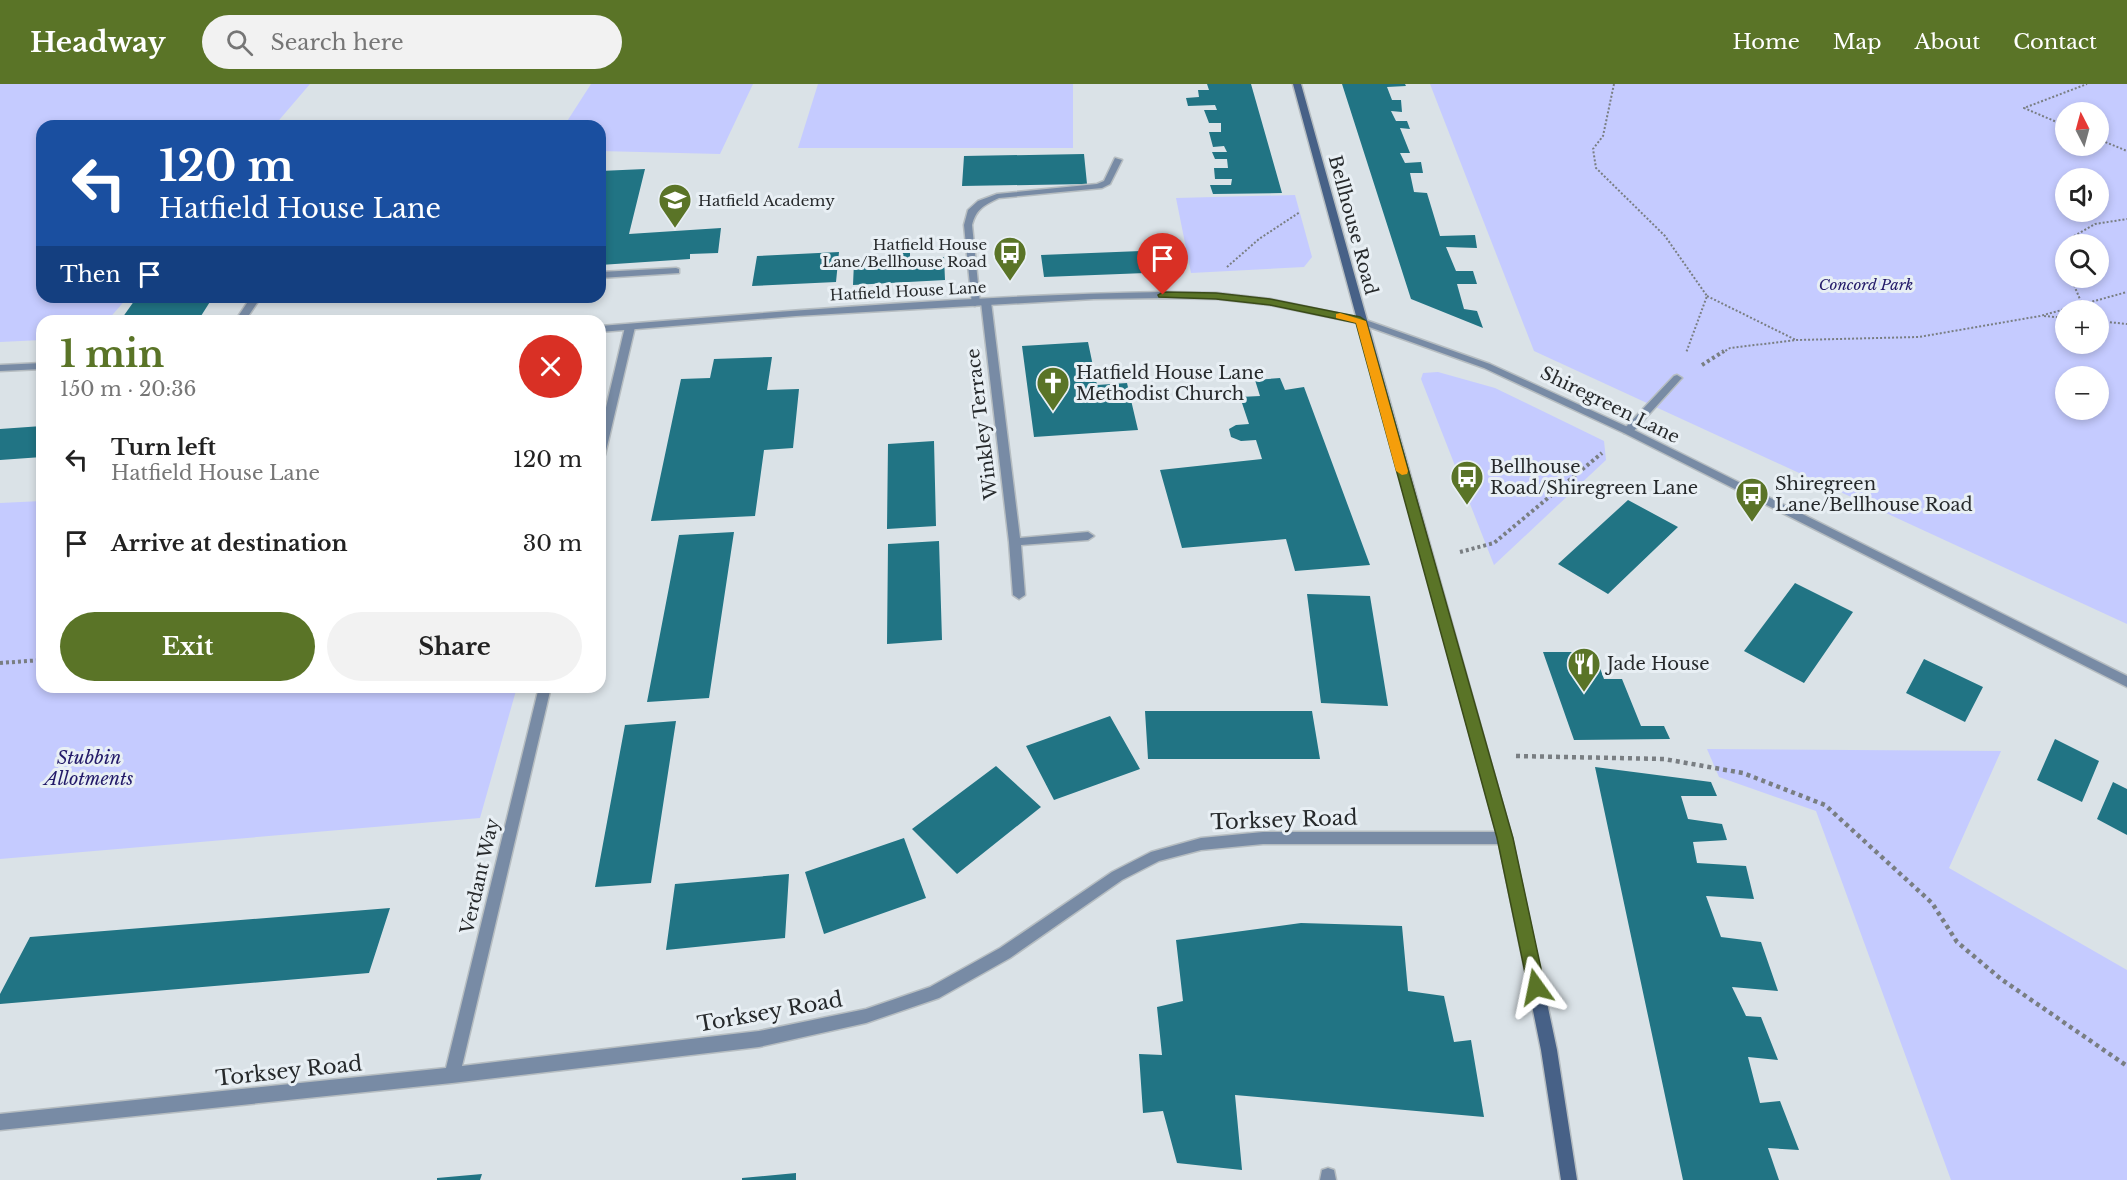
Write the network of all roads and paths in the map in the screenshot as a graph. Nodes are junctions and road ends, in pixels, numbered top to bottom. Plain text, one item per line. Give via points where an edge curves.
1 (1297, 84) edge
2 (1614, 84) edge
3 (2087, 84) edge
4 (2055, 121) edge
5 (2109, 144) edge
6 (2127, 151) edge
7 (1118, 160) dead end
8 (1326, 195) junction
9 (2127, 219) edge
10 (2076, 234) edge
11 (676, 271) dead end
12 (606, 275) edge
13 (2127, 292) edge
14 (1195, 295) junction
15 (1707, 296) junction
16 (2097, 300) edge
17 (980, 302) junction
18 (2055, 312) edge
19 (2040, 316) junction
20 (2055, 317) edge
21 (1360, 321) junction
22 (2109, 322) edge
23 (2127, 324) edge
24 (630, 327) junction
25 (606, 329) edge
26 (1797, 340) junction
27 (36, 366) edge
28 (0, 368) edge
29 (1677, 378) junction
30 (606, 429) edge
31 (1628, 431) junction
32 (1088, 537) dead end
33 (1015, 542) junction
34 (1427, 560) junction
35 (1019, 595) dead end
36 (36, 660) edge
37 (0, 663) edge
38 (2127, 682) edge
39 (544, 693) edge
40 (1482, 755) junction
41 (1505, 838) junction
42 (2127, 1066) edge
43 (452, 1075) junction
44 (0, 1122) edge
45 (1569, 1180) edge

1 - 8 main road, Bellhouse Road
2 - 15 path via 1603,136 1593,149 1596,168 1665,236
3 - 4 path via 2024,108
5 - 6 path
7 - 17 street, Winkley Terrace via 1107,182 1099,186 997,196 970,212 968,225
8 - 14 path via 1259,239
8 - 21 main road, Bellhouse Road
9 - 10 path via 2089,225
11 - 12 street
13 - 16 path
14 - 17 street, Hatfield House Lane
14 - 21 street, Hatfield House Lane via 1270,302
15 - 26 path
15 - 29 path
17 - 24 street, Hatfield House Lane
17 - 33 street, Winkley Terrace
18 - 19 path
19 - 20 path
19 - 26 path via 1919,337
21 - 31 street, Shiregreen Lane via 1487,366
21 - 34 main road, Bellhouse Road
22 - 23 path
24 - 25 street, Hatfield House Lane
24 - 30 street
26 - 29 path via 1730,348
27 - 28 street
29 - 31 street
31 - 34 path via 1494,543
31 - 38 street, Shiregreen Lane
32 - 33 street
33 - 35 street, Winkley Terrace
34 - 40 main road, Bellhouse Road
36 - 37 path
39 - 43 street, Verdant Way
40 - 41 main road, Bellhouse Road
40 - 42 path via 1664,759 1743,773 1825,805 1932,903 1958,942 2001,979
41 - 43 street, Torksey Road via 1263,838 1201,844 1156,856 1117,876 1005,953 934,993 866,1016 759,1039
41 - 45 main road, Bellhouse Road via 1549,1050
43 - 44 street, Torksey Road

